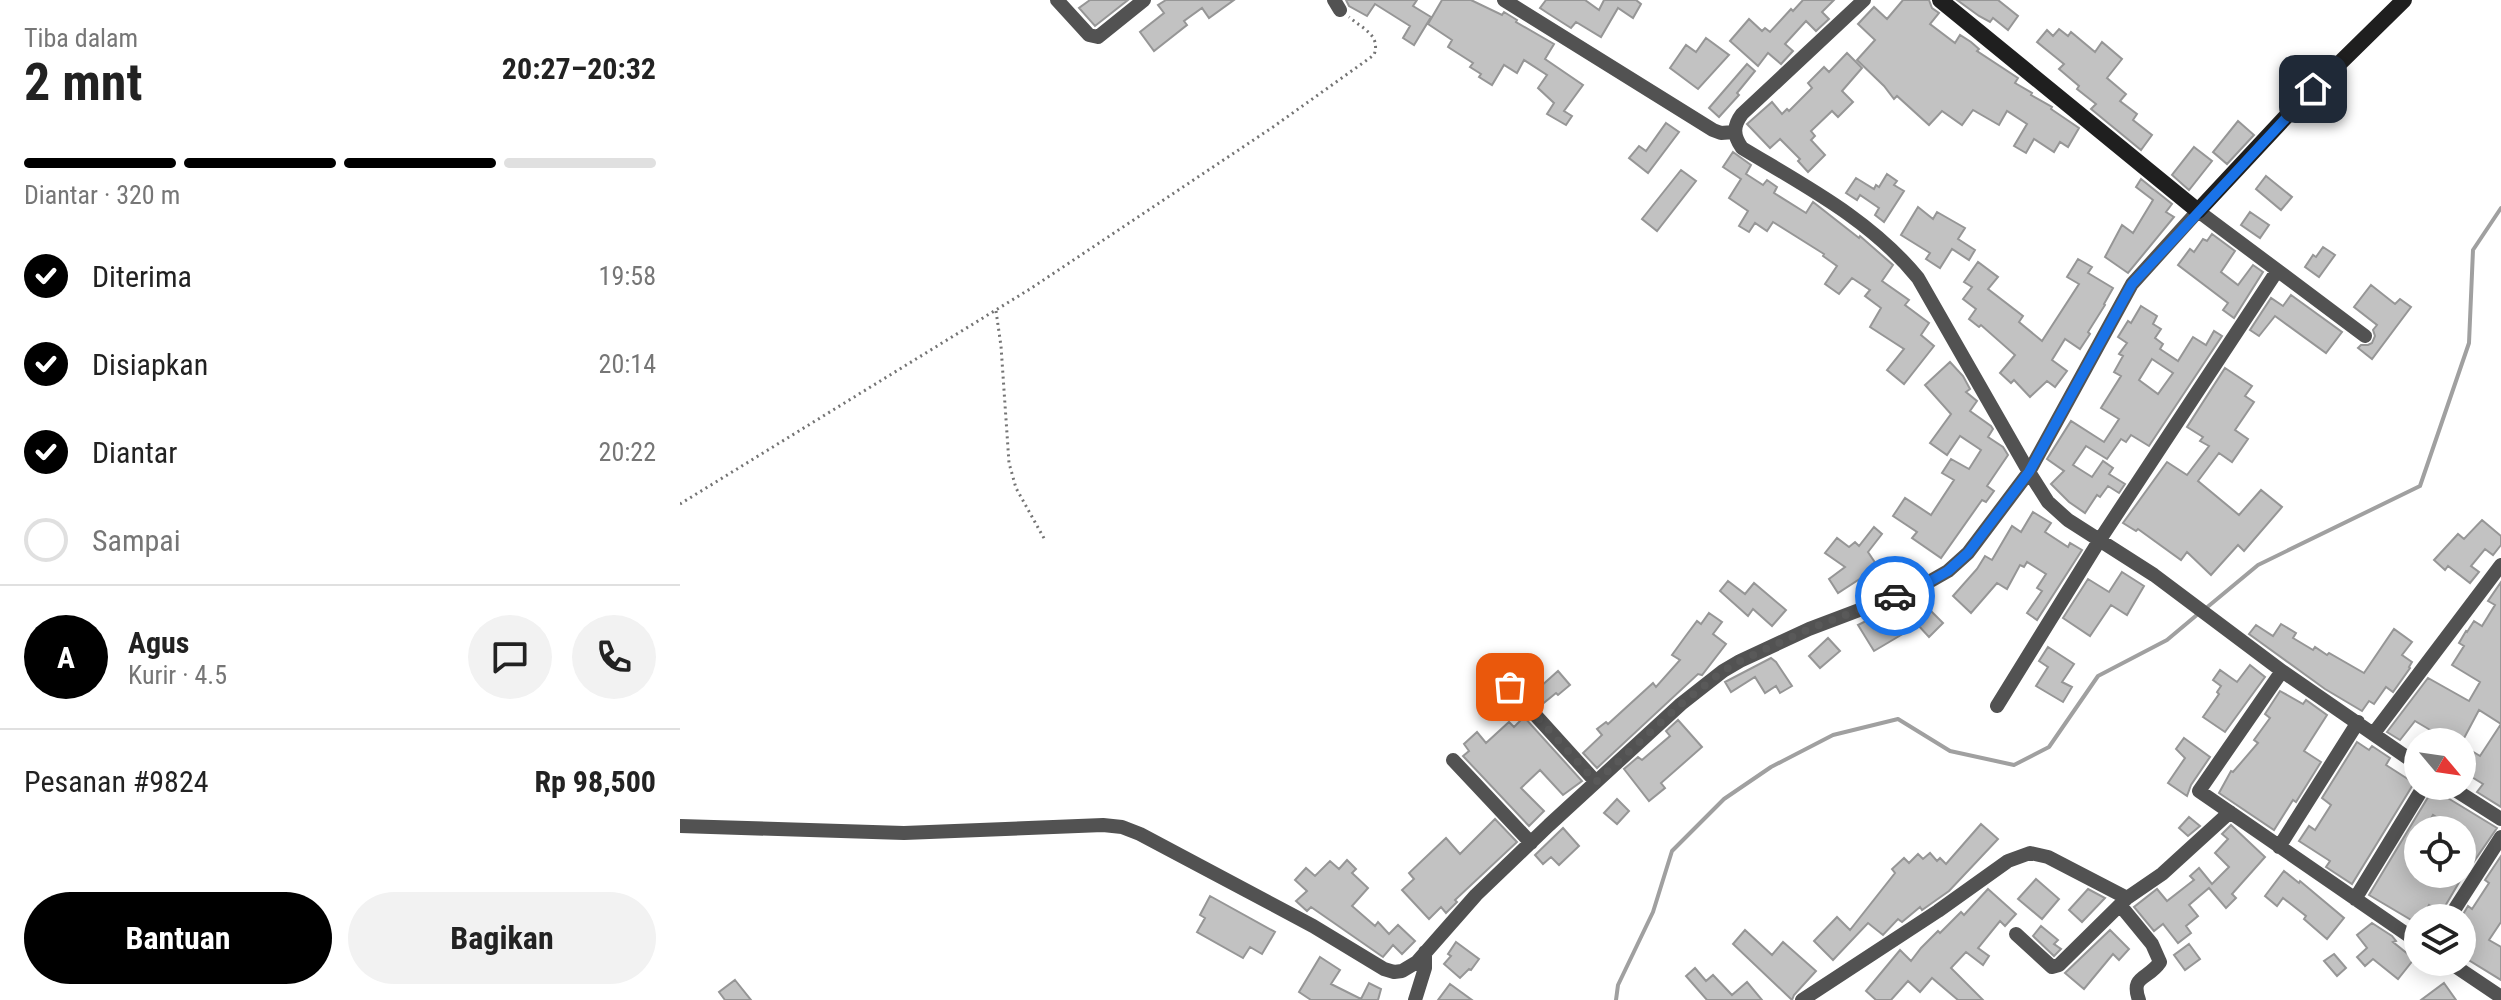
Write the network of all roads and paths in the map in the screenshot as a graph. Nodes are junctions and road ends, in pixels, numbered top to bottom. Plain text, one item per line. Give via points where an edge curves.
1 (1057, 0) edge
2 (1144, 0) edge
3 (1504, 0) edge
4 (1864, 0) edge
5 (1940, 0) edge
6 (2404, 0) edge
7 (1337, 5) edge
8 (1734, 132) junction
9 (2198, 211) junction
10 (2277, 271) junction
11 (996, 311) junction
12 (2365, 336) dead end
13 (2029, 472) junction
14 (680, 504) edge
15 (1045, 540) dead end
16 (2099, 541) junction
17 (2501, 565) edge
18 (2282, 671) junction
19 (1510, 687) dead end
20 (1997, 706) dead end
21 (2358, 722) junction
22 (2374, 733) junction
23 (2404, 755) edge
24 (1453, 760) dead end
25 (1596, 782) junction
26 (2415, 800) edge
27 (2471, 800) edge
28 (2230, 812) junction
29 (2501, 819) edge
30 (680, 826) edge
31 (2501, 837) edge
32 (1531, 843) junction
33 (2279, 847) junction
34 (2355, 899) junction
35 (2123, 902) junction
36 (2458, 904) edge
37 (2404, 932) edge
38 (2016, 934) dead end
39 (1425, 952) junction
40 (1394, 972) junction
41 (2470, 976) edge
42 (1416, 996) edge
43 (2501, 997) edge
44 (1802, 1000) edge
45 (2139, 1000) edge

1 - 2 street via 1093,37
3 - 8 street via 1713,130
4 - 8 street via 1742,114
5 - 9 street
6 - 9 street
7 - 11 path via 1375,38 1374,55
8 - 13 street via 1742,148 1840,206 1909,266
9 - 10 street
9 - 13 street via 2132,284
10 - 12 street
10 - 16 street
11 - 14 path
11 - 15 path via 1009,463 1016,488
13 - 16 street via 2048,502
13 - 25 street via 1968,553 1948,571 1723,671
16 - 18 street
16 - 20 street
17 - 22 street
18 - 21 street
18 - 28 street via 2200,787
19 - 25 street
21 - 22 street
21 - 33 street
22 - 23 street
24 - 32 street
25 - 32 street
26 - 34 street
27 - 29 street
28 - 33 street
28 - 35 street
30 - 40 street via 904,833 1122,827
31 - 36 street
32 - 39 street
33 - 34 street
34 - 37 street
35 - 38 street via 2059,965 2052,967
35 - 44 street via 2048,857 2030,853 2008,861
35 - 45 street via 2160,962 2136,982
39 - 40 street via 1409,968
39 - 42 street
40 - 42 street
41 - 43 street

